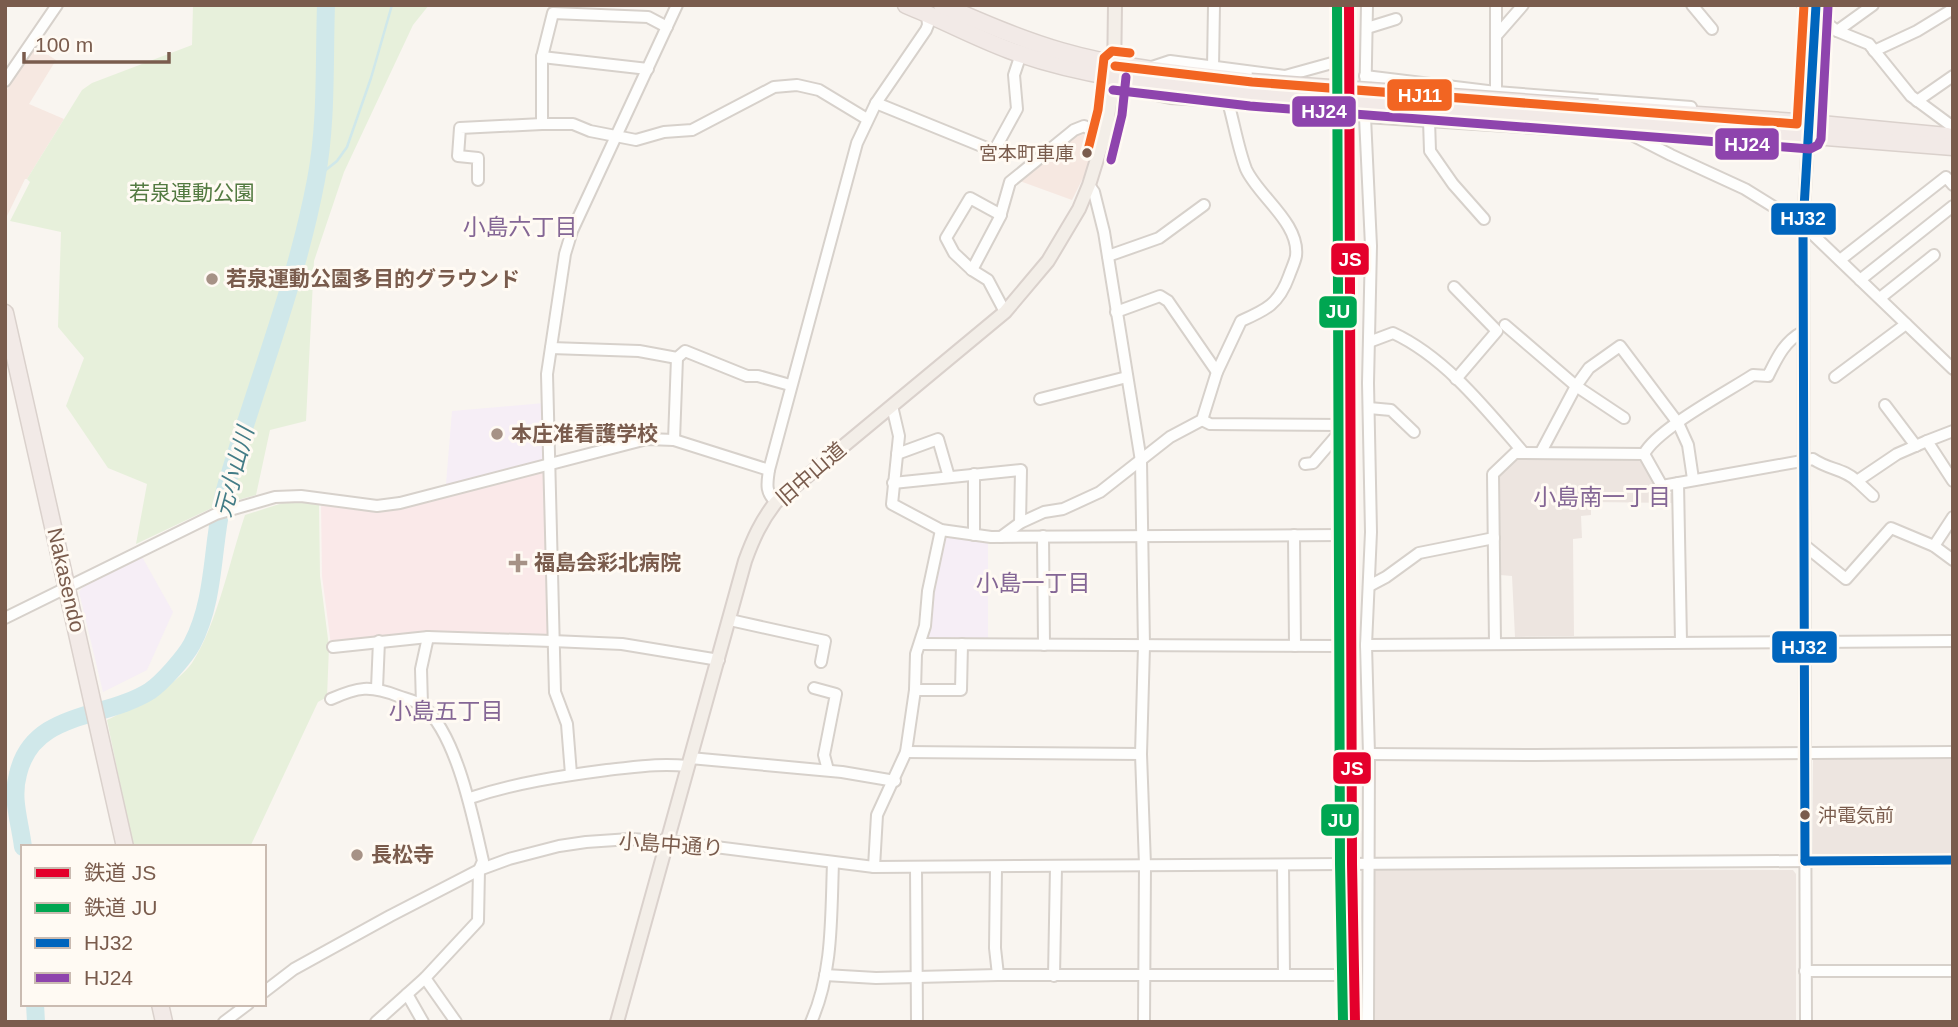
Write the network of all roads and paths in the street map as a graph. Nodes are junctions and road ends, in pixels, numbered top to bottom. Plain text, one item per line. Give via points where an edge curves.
1 (57, 5) edge
2 (677, 5) edge
3 (906, 5) edge
4 (942, 5) edge
5 (1115, 5) edge
6 (1214, 5) edge
7 (1340, 5) edge
8 (1367, 5) edge
9 (1496, 5) edge
10 (1524, 5) edge
11 (1692, 5) edge
12 (1803, 5) edge
13 (1873, 5) edge
14 (1953, 9) edge
15 (1816, 11) edge
16 (1396, 19) dead end
17 (926, 21) junction
18 (667, 27) junction
19 (1367, 28) junction
20 (1713, 29) dead end
21 (1838, 31) junction
22 (1496, 36) junction
23 (1874, 51) junction
24 (1021, 54) junction
25 (542, 57) junction
26 (1340, 64) junction
27 (1213, 68) junction
28 (648, 69) junction
29 (1114, 70) junction
30 (1147, 76) junction
31 (1365, 76) junction
32 (1953, 76) edge
33 (5, 81) edge
34 (1496, 92) junction
35 (1917, 101) junction
36 (1228, 102) junction
37 (876, 103) junction
38 (1701, 109) junction
39 (1339, 114) junction
40 (1597, 114) junction
41 (1365, 117) junction
42 (867, 119) junction
43 (1429, 120) junction
44 (542, 124) junction
45 (1495, 125) junction
46 (1953, 127) edge
47 (1809, 130) junction
48 (616, 135) junction
49 (1953, 136) edge
50 (1104, 138) junction
51 (1953, 147) edge
52 (478, 180) dead end
53 (1089, 185) junction
54 (1953, 185) edge
55 (1204, 205) dead end
56 (1953, 206) edge
57 (1001, 215) junction
58 (1484, 219) dead end
59 (1803, 225) junction
60 (1934, 255) dead end
61 (1108, 256) junction
62 (1840, 260) junction
63 (972, 270) junction
64 (1860, 280) junction
65 (1454, 287) dead end
66 (1880, 298) junction
67 (1005, 312) junction
68 (1116, 312) junction
69 (5, 313) edge
70 (1906, 324) junction
71 (1505, 326) dead end
72 (1802, 332) junction
73 (1369, 342) junction
74 (551, 348) junction
75 (677, 358) junction
76 (1953, 369) edge
77 (1217, 372) junction
78 (1127, 377) junction
79 (1835, 377) dead end
80 (1456, 379) junction
81 (790, 385) junction
82 (1577, 386) junction
83 (1040, 398) dead end
84 (1885, 405) dead end
85 (892, 407) junction
86 (1368, 408) junction
87 (1624, 418) dead end
88 (1202, 420) junction
89 (1678, 422) junction
90 (1343, 429) junction
91 (1953, 430) edge
92 (1414, 432) dead end
93 (674, 440) junction
94 (1922, 444) junction
95 (1523, 452) junction
96 (1541, 452) junction
97 (897, 454) junction
98 (1644, 454) junction
99 (1140, 461) junction
100 (1804, 461) junction
101 (550, 463) junction
102 (1305, 464) dead end
103 (769, 470) junction
104 (974, 474) junction
105 (949, 477) junction
106 (1693, 479) junction
107 (1857, 481) junction
108 (1953, 481) edge
109 (893, 483) junction
110 (1678, 483) junction
111 (1873, 496) dead end
112 (776, 502) junction
113 (1953, 517) edge
114 (1020, 523) junction
115 (941, 530) junction
116 (974, 535) junction
117 (1342, 535) junction
118 (1043, 536) junction
119 (1294, 536) junction
120 (1001, 537) junction
121 (1140, 537) junction
122 (1494, 538) junction
123 (1804, 545) junction
124 (1934, 546) junction
125 (1953, 560) edge
126 (1369, 586) junction
127 (67, 588) junction
128 (5, 618) edge
129 (730, 620) junction
130 (428, 637) junction
131 (379, 641) junction
132 (552, 641) junction
133 (1681, 642) junction
134 (1953, 642) edge
135 (1495, 643) junction
136 (1805, 643) junction
137 (921, 644) junction
138 (962, 644) junction
139 (1044, 645) junction
140 (1366, 645) junction
141 (1144, 646) junction
142 (1295, 646) junction
143 (1341, 646) junction
144 (333, 647) dead end
145 (719, 660) junction
146 (821, 663) dead end
147 (377, 688) junction
148 (814, 688) dead end
149 (915, 690) junction
150 (331, 699) dead end
151 (422, 705) junction
152 (906, 752) junction
153 (1805, 752) junction
154 (1953, 752) edge
155 (1141, 754) junction
156 (1369, 754) junction
157 (689, 762) junction
158 (828, 770) junction
159 (571, 774) junction
160 (895, 781) junction
161 (470, 798) junction
162 (668, 841) junction
163 (125, 845) edge
164 (1953, 860) edge
165 (1805, 861) junction
166 (834, 863) junction
167 (1340, 863) junction
168 (1367, 863) junction
169 (1144, 865) junction
170 (1283, 865) junction
171 (874, 867) junction
172 (916, 867) junction
173 (1056, 867) junction
174 (996, 868) junction
175 (479, 870) junction
176 (1805, 971) junction
177 (1953, 971) edge
178 (825, 975) junction
179 (999, 975) junction
180 (1284, 975) junction
181 (1344, 975) junction
182 (1054, 976) junction
183 (1143, 976) junction
184 (425, 978) junction
185 (916, 978) junction
186 (266, 990) edge
187 (407, 994) junction
188 (245, 1006) edge
189 (229, 1020) edge
190 (376, 1022) edge
191 (423, 1022) edge
192 (456, 1022) edge
193 (617, 1022) edge
194 (811, 1022) edge
195 (917, 1022) edge
196 (1144, 1022) edge
197 (1344, 1022) edge
198 (1368, 1022) edge
199 (1806, 1022) edge

1 - 33 street
2 - 18 street
3 - 17 highway
4 - 29 highway
5 - 29 main road, 旧中山道
6 - 27 street
7 - 26 street
8 - 19 street
9 - 22 street
10 - 22 street
11 - 20 street
12 - 15 street
13 - 21 street
14 - 23 street
15 - 21 street
15 - 47 street
16 - 19 street
17 - 24 highway
17 - 37 street
18 - 25 street via 648,17 553,13
18 - 28 street
19 - 31 street
21 - 23 street via 1869,44
22 - 34 street
23 - 35 street
24 - 29 highway via 1061,66
24 - 37 street via 1014,75 1017,109 994,151
25 - 28 street
25 - 44 street
26 - 27 street via 1284,76
26 - 39 street
27 - 30 street via 1170,61
28 - 48 street
29 - 30 highway
29 - 50 main road, 旧中山道
30 - 36 street via 1142,92
30 - 40 highway, bridge
31 - 34 street
31 - 41 street
32 - 35 street
34 - 38 street
34 - 45 street
35 - 46 street
36 - 39 street
36 - 77 street via 1247,170 1293,236 1296,255 1275,302 1241,321
37 - 42 street
38 - 40 highway
38 - 47 highway
39 - 90 street
40 - 47 highway
41 - 43 street
41 - 73 street via 1371,246
42 - 48 street via 819,90 797,85 774,87 692,130 636,140
42 - 81 street via 845,181
43 - 45 street
43 - 58 street via 1430,151
44 - 48 street via 573,124
44 - 52 street via 460,128 458,156 478,158
45 - 59 street via 1630,134 1745,189
47 - 49 highway
47 - 51 highway
47 - 59 street
48 - 74 street via 572,230
50 - 53 main road, 旧中山道
50 - 57 street via 1084,126 1074,130 1010,182
53 - 61 street
53 - 67 main road, 旧中山道 via 1048,261
54 - 62 street via 1946,177
55 - 61 street via 1159,238
56 - 64 street
57 - 63 street
57 - 63 street via 970,198 946,238
59 - 62 street
59 - 72 street
60 - 66 street
61 - 68 street
62 - 64 street
63 - 67 street via 988,279
64 - 66 street
65 - 80 street via 1497,331
66 - 70 street
67 - 85 main road, 旧中山道
68 - 77 street via 1160,296
68 - 78 street
69 - 127 highway, Nakasendo
70 - 76 street
70 - 79 street
71 - 82 street
72 - 89 street via 1784,346 1768,376 1753,375
72 - 100 street
73 - 80 street via 1393,333 1415,343
73 - 86 street
74 - 75 street via 639,351
74 - 101 street via 547,374
75 - 81 street via 685,351 747,376
75 - 93 street
77 - 88 street
78 - 83 street
78 - 99 street
80 - 95 street
81 - 103 street
82 - 87 street
82 - 89 street via 1589,368 1620,346
82 - 96 street
84 - 94 street
85 - 97 street via 899,436
85 - 112 main road, 旧中山道
86 - 92 street via 1391,410
86 - 126 street
88 - 90 street
88 - 99 street
89 - 98 street
89 - 106 street via 1688,445
90 - 102 street via 1313,463
90 - 117 street
91 - 94 street
93 - 101 street via 648,439
93 - 103 street
94 - 107 street via 1897,454
94 - 108 street
95 - 96 street
95 - 122 street via 1515,453 1493,474
96 - 98 street
97 - 105 street via 938,439
97 - 109 street
98 - 110 street via 1661,486
99 - 114 street via 1100,492
99 - 121 street
100 - 106 street
100 - 107 street via 1813,459 1846,471
100 - 123 street
101 - 127 street via 377,506 275,497 216,514
101 - 132 street
103 - 112 street via 768,494
104 - 105 street
104 - 114 street via 1021,470
104 - 116 street
105 - 109 street
106 - 110 street
107 - 111 street
109 - 115 street via 892,504
110 - 133 street
112 - 129 main road, 旧中山道 via 754,536
113 - 124 street
114 - 120 street
115 - 116 street
115 - 137 street
116 - 120 street
117 - 119 street
117 - 143 street
118 - 120 street
118 - 121 street
118 - 139 street
119 - 121 street
119 - 142 street
121 - 141 street
122 - 126 street via 1419,552
122 - 135 street
123 - 124 street via 1846,579 1891,528
123 - 136 street
124 - 125 street
126 - 140 street
127 - 128 street
127 - 163 highway, Nakasendo
129 - 145 main road, 旧中山道
129 - 146 street via 825,641
130 - 131 street
130 - 132 street
130 - 151 street via 421,669
131 - 144 street
131 - 147 street
132 - 145 street via 622,644
132 - 159 street via 555,692 567,724
133 - 135 street
133 - 136 street
134 - 136 street
135 - 140 street
136 - 153 street
137 - 138 street
137 - 149 street via 916,654
138 - 139 street
138 - 149 street via 961,690
139 - 141 street
140 - 156 street
141 - 142 street
141 - 155 street
142 - 143 street
143 - 167 street
145 - 157 main road, 旧中山道
147 - 150 street
147 - 151 street
148 - 158 street via 836,694 824,755
149 - 152 street
151 - 161 street via 442,729
152 - 155 street
152 - 160 street
153 - 154 street
153 - 156 street
153 - 165 street
155 - 169 street
156 - 168 street
157 - 158 street
157 - 159 street
157 - 162 main road, 旧中山道
158 - 160 street
159 - 161 street
160 - 171 street via 877,815
161 - 175 street via 483,861
162 - 166 street, 小島中通り
162 - 175 street, 小島中通り via 630,839 559,846
162 - 193 main road, 旧中山道
164 - 165 street, 小島中通り
165 - 168 street, 小島中通り
165 - 176 street
166 - 171 street, 小島中通り
166 - 178 street
167 - 168 street, 小島中通り
167 - 170 street, 小島中通り
167 - 181 street
168 - 198 street
169 - 170 street, 小島中通り
169 - 173 street, 小島中通り
169 - 183 street
170 - 180 street
171 - 172 street, 小島中通り
172 - 174 street, 小島中通り
172 - 185 street
173 - 174 street, 小島中通り
173 - 182 street
174 - 179 street
175 - 184 street via 478,921
175 - 186 street, 小島中通り via 294,969
176 - 177 street
176 - 199 street
178 - 185 street
178 - 194 street
179 - 182 street
179 - 185 street
180 - 181 street
180 - 183 street
181 - 197 street
182 - 183 street
183 - 196 street
184 - 187 street
184 - 192 street
185 - 195 street
187 - 190 street
187 - 191 street
188 - 189 street

